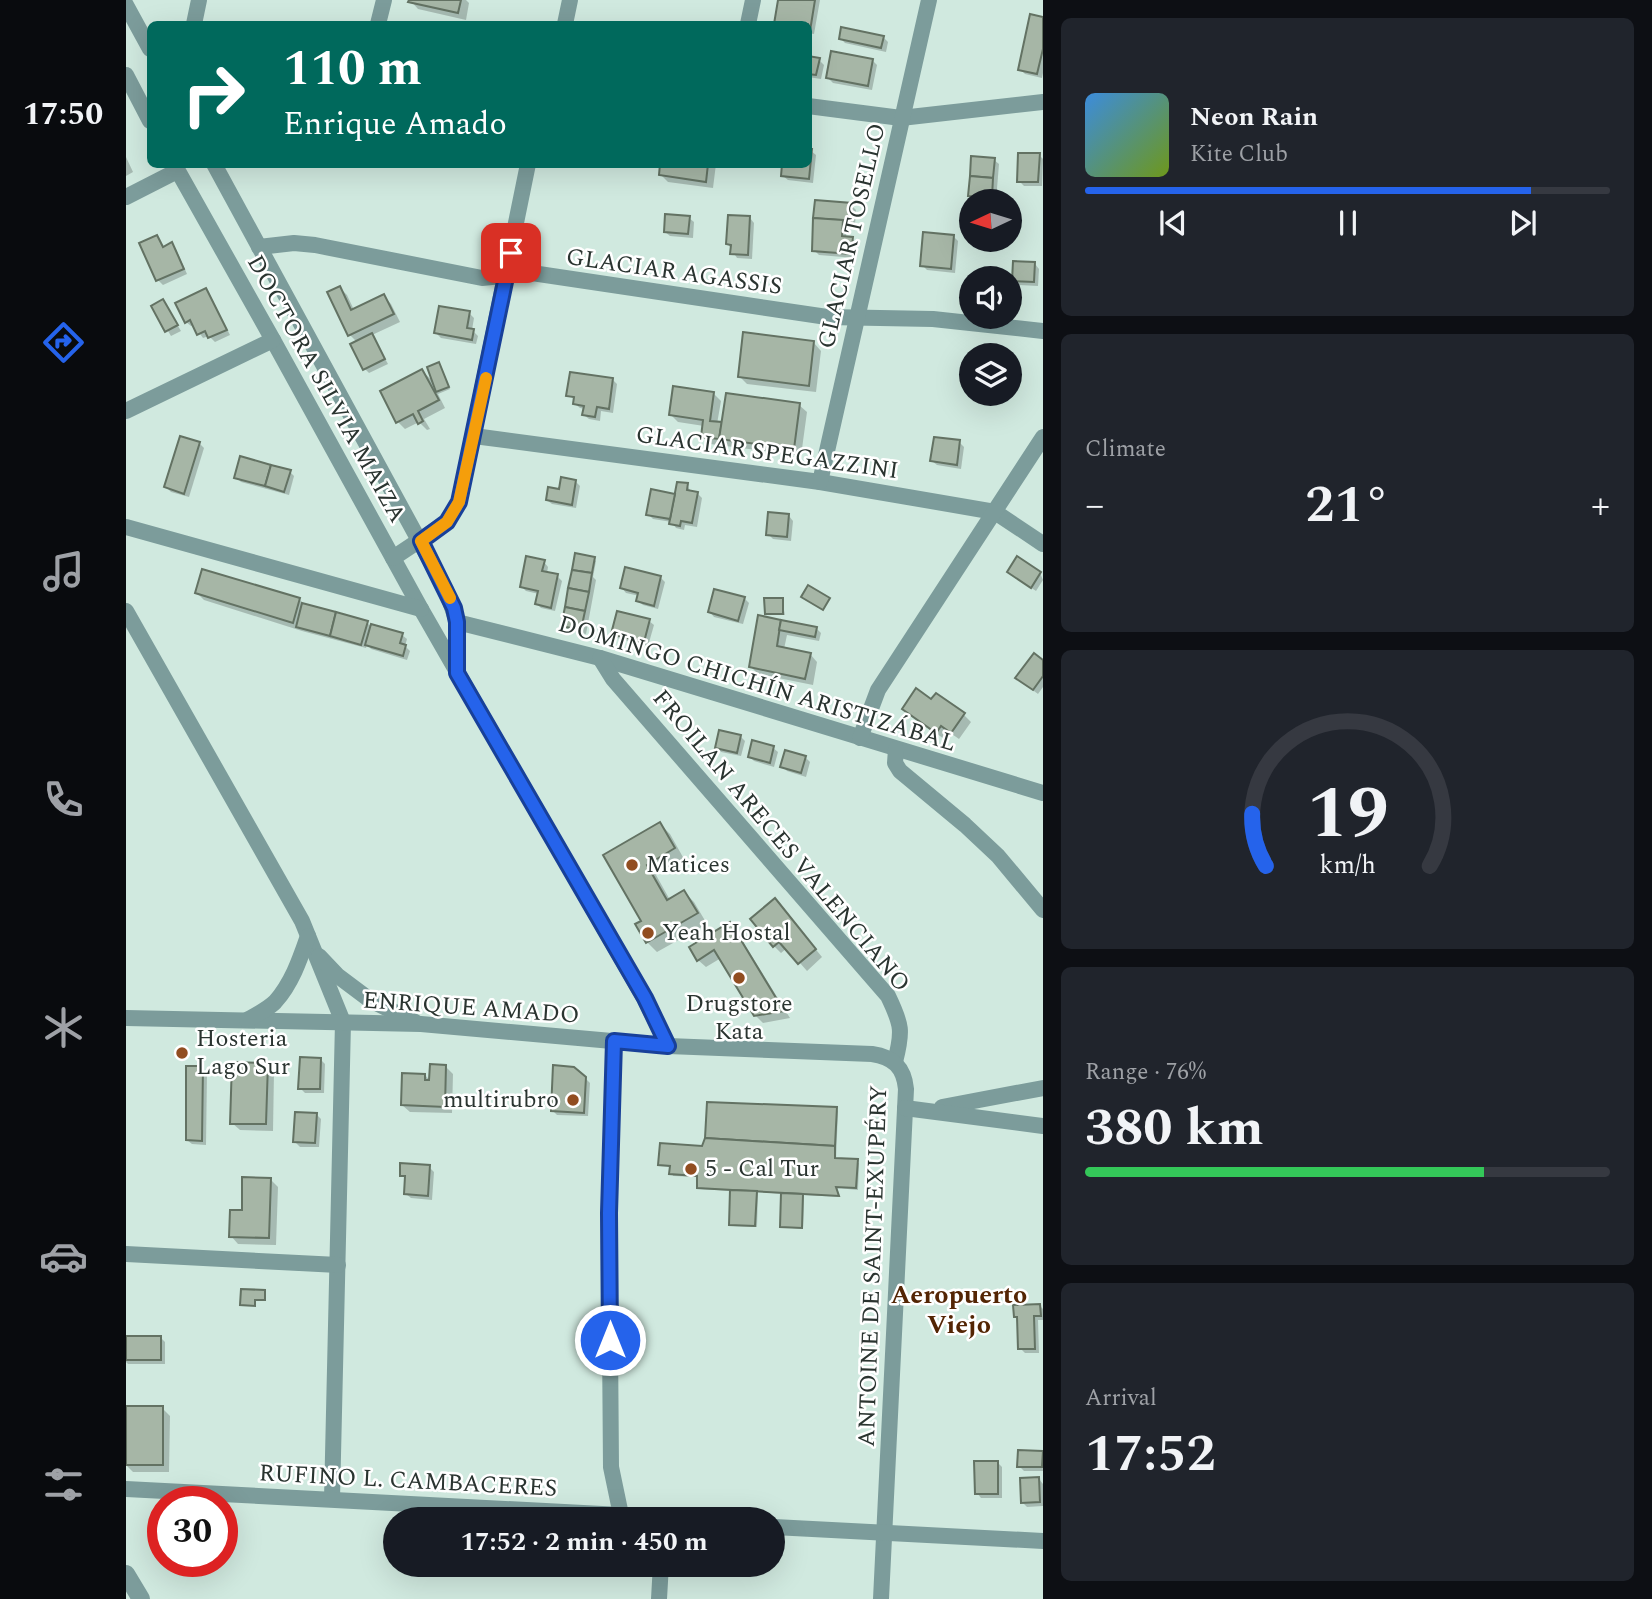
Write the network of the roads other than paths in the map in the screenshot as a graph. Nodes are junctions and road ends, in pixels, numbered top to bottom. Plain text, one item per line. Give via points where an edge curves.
1 (199, 0) edge
2 (384, 0) edge
3 (570, 0) edge
4 (753, 0) edge
5 (929, 0) edge
6 (126, 5) edge
7 (195, 21) edge
8 (379, 21) edge
9 (566, 21) edge
10 (749, 21) edge
11 (147, 41) edge
12 (126, 75) edge
13 (1043, 102) edge
14 (812, 107) edge
15 (147, 115) edge
16 (901, 118) junction
17 (176, 168) edge
18 (216, 168) edge
19 (527, 168) edge
20 (126, 197) edge
21 (259, 247) junction
22 (507, 275) junction
23 (857, 319) junction
24 (1043, 331) edge
25 (273, 340) junction
26 (126, 411) edge
27 (474, 436) junction
28 (1043, 437) edge
29 (820, 482) junction
30 (995, 512) junction
31 (126, 527) edge
32 (421, 541) junction
33 (1043, 544) edge
34 (393, 558) junction
35 (421, 609) junction
36 (126, 611) edge
37 (457, 622) junction
38 (600, 658) junction
39 (457, 673) junction
40 (860, 738) junction
41 (896, 749) junction
42 (1043, 793) edge
43 (1043, 910) edge
44 (310, 942) junction
45 (126, 1018) edge
46 (247, 1020) junction
47 (343, 1022) junction
48 (421, 1024) junction
49 (614, 1041) junction
50 (668, 1046) junction
51 (895, 1062) junction
52 (1043, 1088) edge
53 (905, 1108) junction
54 (926, 1110) junction
55 (1043, 1126) edge
56 (126, 1254) edge
57 (338, 1265) junction
58 (126, 1489) edge
59 (332, 1499) junction
60 (476, 1507) edge
61 (619, 1507) edge
62 (785, 1527) edge
63 (885, 1532) junction
64 (1043, 1541) edge
65 (126, 1574) edge
66 (660, 1577) edge
67 (141, 1599) edge
68 (659, 1599) edge
69 (881, 1599) edge

1 - 7 street
2 - 8 street
3 - 9 street
4 - 10 street
5 - 16 street, GLACIAR TOSELLO
6 - 11 street
12 - 15 street
13 - 16 street
14 - 16 street
16 - 23 street, GLACIAR TOSELLO
17 - 20 street
17 - 25 street, DOCTORA SILVIA MAIZA
18 - 21 street, DOCTORA SILVIA MAIZA
19 - 22 street
21 - 22 street, GLACIAR AGASSIS via 315,245 482,278
21 - 32 street, DOCTORA SILVIA MAIZA
22 - 23 street, GLACIAR AGASSIS via 532,273
22 - 27 street
23 - 24 street, GLACIAR AGASSIS via 933,319
23 - 29 street, GLACIAR TOSELLO
25 - 26 street
25 - 34 street, DOCTORA SILVIA MAIZA
27 - 29 street, GLACIAR SPEGAZZINI
27 - 32 street via 454,513
28 - 30 street
29 - 30 street, GLACIAR SPEGAZZINI
30 - 33 street, GLACIAR SPEGAZZINI
30 - 40 street via 878,690
31 - 35 street
32 - 34 street
32 - 37 street, DOCTORA SILVIA MAIZA
34 - 35 street, DOCTORA SILVIA MAIZA
35 - 39 street, DOCTORA SILVIA MAIZA
36 - 44 street
37 - 38 street, DOMINGO CHICHÍN ARISTIZÁBAL
37 - 39 street, DOCTORA SILVIA MAIZA
38 - 40 street, DOMINGO CHICHÍN ARISTIZÁBAL
38 - 51 street, FROILAN ARECES VALENCIANO via 613,679 888,996 901,1022
39 - 50 street, DOCTORA SILVIA MAIZA via 645,998
40 - 41 street, DOMINGO CHICHÍN ARISTIZÁBAL
41 - 42 street, DOMINGO CHICHÍN ARISTIZÁBAL
41 - 43 street via 900,771 998,856
44 - 46 street via 274,1003
44 - 47 street
44 - 48 street via 338,976 370,1000
45 - 46 street, ENRIQUE AMADO
46 - 47 street, ENRIQUE AMADO
47 - 48 street, ENRIQUE AMADO
47 - 57 street
48 - 49 street, ENRIQUE AMADO
49 - 50 street, ENRIQUE AMADO
49 - 61 street via 609,1213 611,1466
50 - 51 street, ENRIQUE AMADO via 872,1054
51 - 53 street, ANTOINE DE SAINT-EXUPÉRY via 905,1080
52 - 54 street
53 - 54 street
53 - 63 street, ANTOINE DE SAINT-EXUPÉRY
54 - 55 street
56 - 57 street
57 - 59 street
58 - 59 street, RUFINO L. CAMBACERES
59 - 60 street, RUFINO L. CAMBACERES
62 - 63 street
63 - 64 street
63 - 69 street, ANTOINE DE SAINT-EXUPÉRY
65 - 67 street
66 - 68 street

